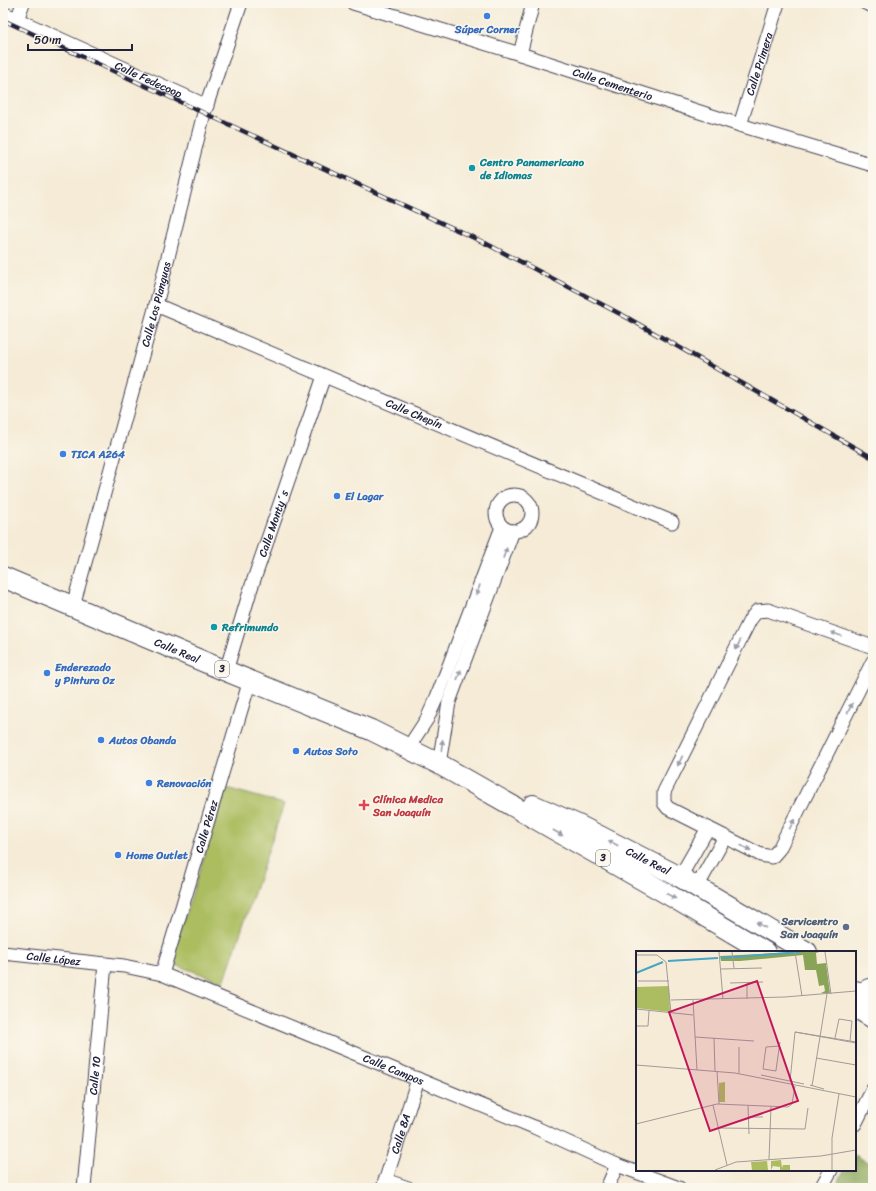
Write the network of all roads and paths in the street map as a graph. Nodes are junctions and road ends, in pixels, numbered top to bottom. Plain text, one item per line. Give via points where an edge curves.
1 (23, 3) edge
2 (241, 3) edge
3 (353, 3) edge
4 (533, 3) edge
5 (778, 3) edge
6 (865, 3) edge
7 (873, 6) edge
8 (3, 13) edge
9 (17, 20) junction
10 (520, 54) junction
11 (207, 106) junction
12 (740, 125) junction
13 (873, 165) edge
14 (156, 305) junction
15 (324, 376) junction
16 (672, 522) dead end
17 (507, 529) dead end
18 (3, 577) edge
19 (73, 606) junction
20 (873, 647) edge
21 (873, 661) edge
22 (226, 671) junction
23 (250, 680) junction
24 (443, 699) junction
25 (408, 748) junction
26 (439, 764) junction
27 (708, 828) junction
28 (725, 837) junction
29 (680, 877) junction
30 (697, 887) junction
31 (763, 951) edge
32 (805, 951) edge
33 (3, 953) edge
34 (105, 964) junction
35 (162, 974) junction
36 (856, 1008) edge
37 (873, 1018) edge
38 (418, 1079) junction
39 (873, 1089) edge
40 (856, 1122) edge
41 (617, 1165) junction
42 (830, 1171) edge
43 (384, 1184) edge
44 (84, 1188) edge
45 (408, 1188) edge
46 (607, 1188) edge
47 (679, 1188) edge
48 (821, 1188) edge

1 - 9 street
2 - 11 street, Calle Los Pianguas
3 - 10 street, Calle Cementerio
4 - 10 street
5 - 12 street, Calle Primera
6 - 7 street
8 - 9 street, Calle Fedecoop
9 - 11 street, Calle Fedecoop
10 - 12 street, Calle Cementerio
11 - 14 street, Calle Los Pianguas
12 - 13 street, Calle Cementerio
14 - 15 street, Calle Chepín
14 - 19 street, Calle Los Pianguas
15 - 16 street, Calle Chepín
15 - 22 street, Calle Monty´s via 251,588
17 - 24 street
18 - 19 main road, Calle Real / 3
19 - 22 main road, Calle Real / 3
20 -> 27 street via 768,610 757,611 750,620 664,792 664,802 668,808
28 -> 21 street via 761,856 772,857 779,849
22 - 23 main road, Calle Real / 3
23 - 25 main road, Calle Real / 3 via 351,721
23 - 35 street, Calle Pérez
24 - 25 street
26 -> 24 street
25 - 26 main road, Calle Real / 3
29 -> 26 main road, Calle Real / 3 via 578,826
26 -> 31 main road, Calle Real / 3
27 - 28 street
27 - 29 street
28 - 30 street
29 - 30 main road, Calle Real / 3
32 -> 30 main road, Calle Real / 3
33 - 34 street, Calle López
34 - 35 street, Calle Campos
34 - 44 street, Calle 10
35 - 38 street, Calle Campos
36 - 37 main road
38 - 41 street, Calle Campos
38 - 43 street, Calle 8A
39 - 40 street
41 - 46 street
41 - 47 street, Calle Campos
42 - 48 street
43 - 45 street

